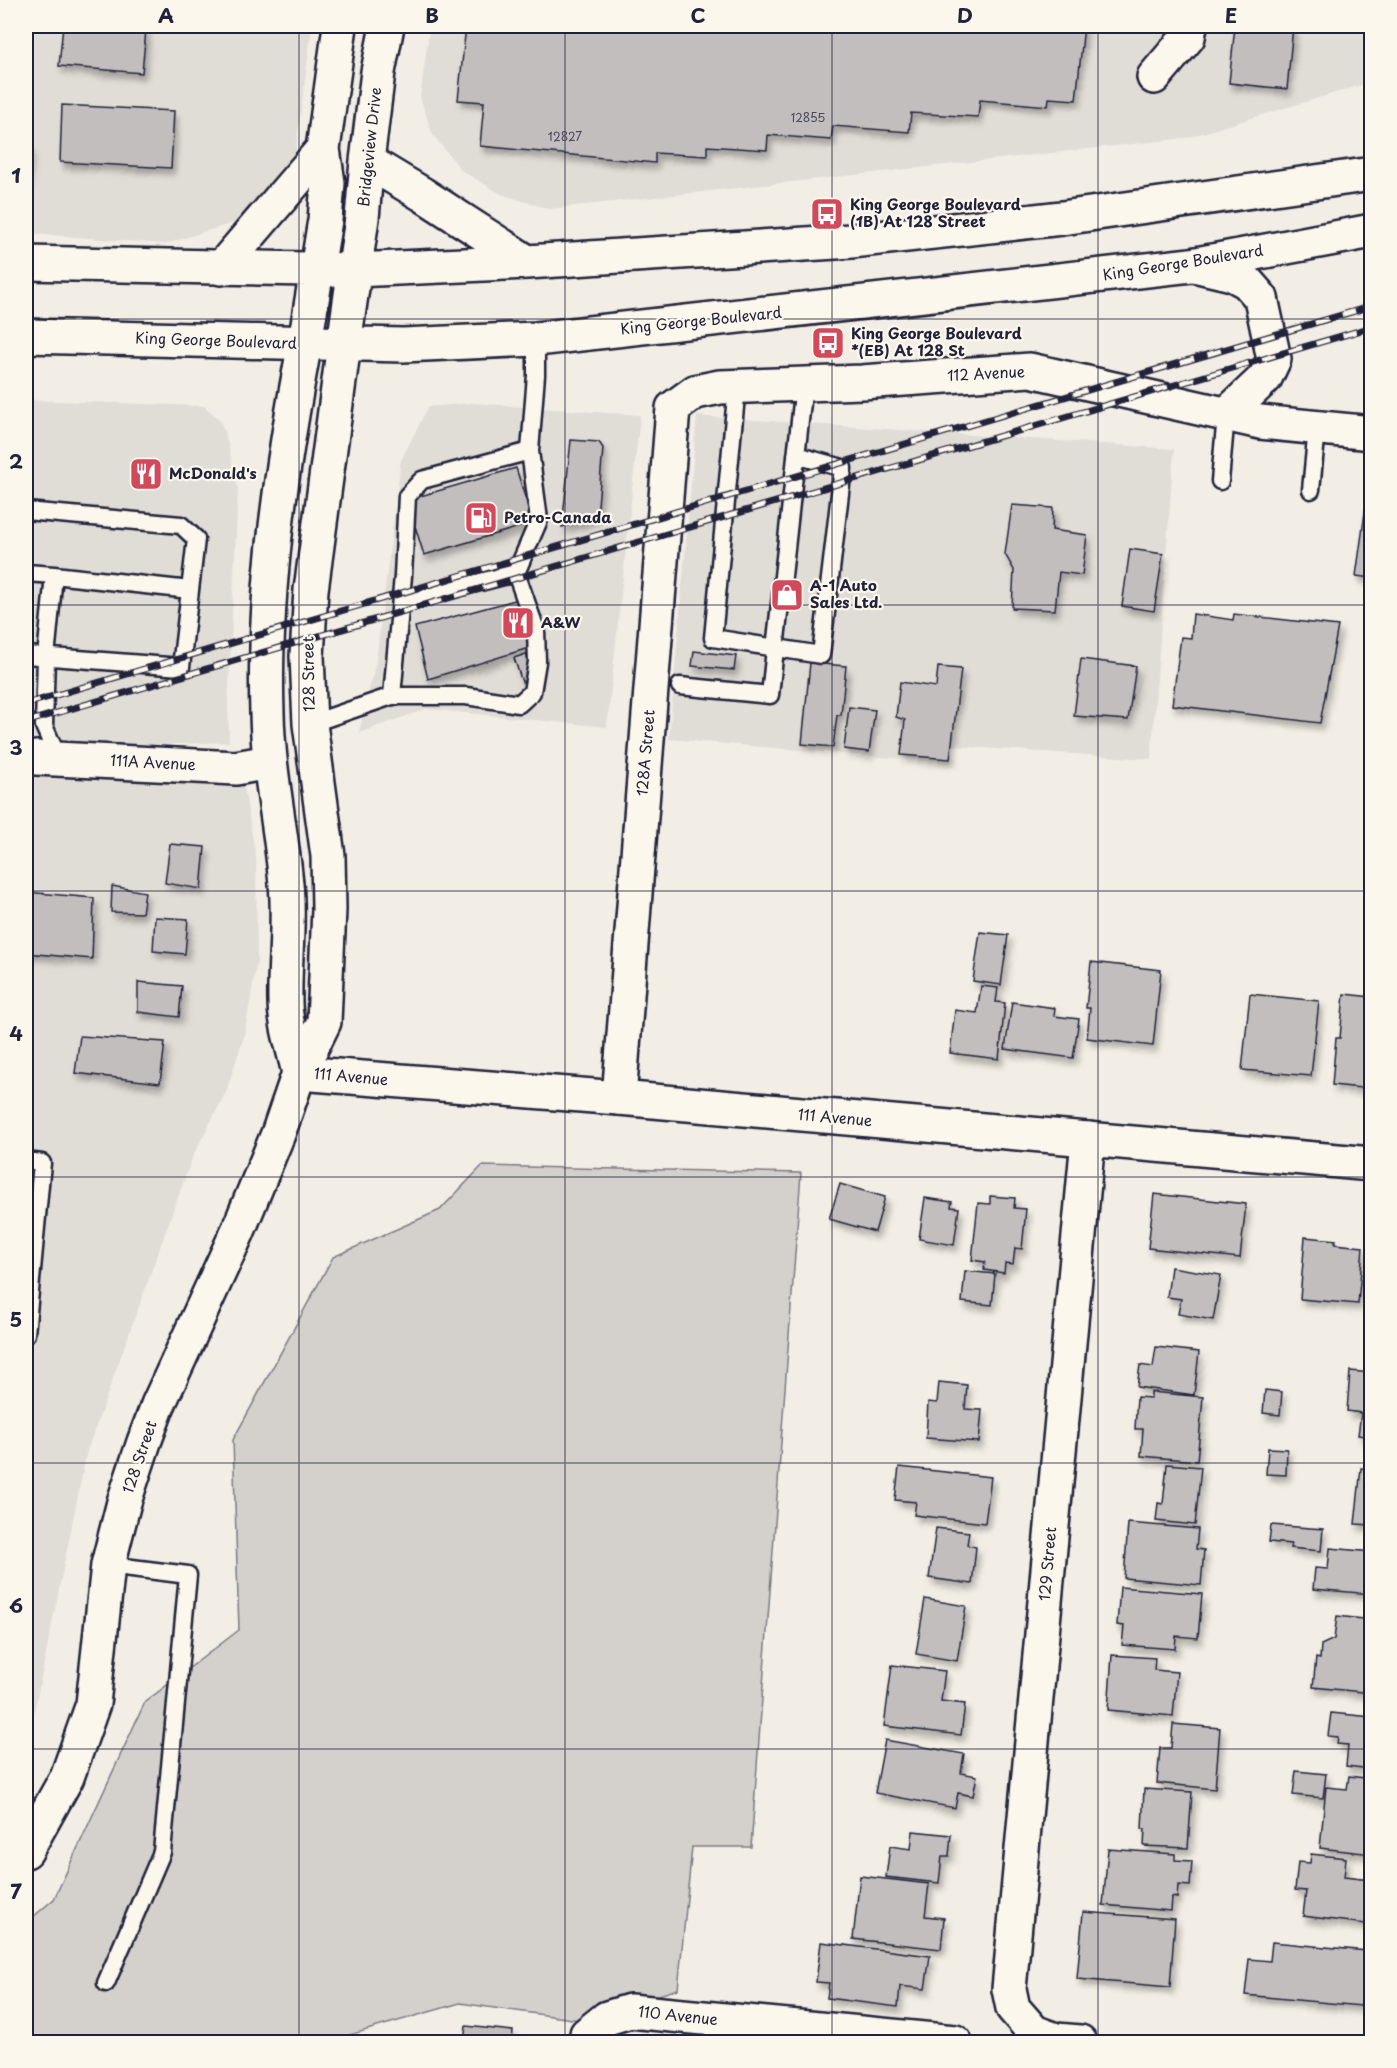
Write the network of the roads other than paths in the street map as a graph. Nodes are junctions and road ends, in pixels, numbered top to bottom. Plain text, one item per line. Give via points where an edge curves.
1 (340, 26) edge
2 (387, 26) edge
3 (1190, 26) edge
4 (1154, 77) dead end
5 (323, 149) junction
6 (367, 161) junction
7 (1371, 174) edge
8 (1371, 231) edge
9 (527, 262) junction
10 (26, 264) edge
11 (1191, 265) junction
12 (221, 268) junction
13 (318, 270) junction
14 (355, 270) junction
15 (26, 336) edge
16 (537, 339) junction
17 (305, 343) junction
18 (344, 344) junction
19 (804, 384) junction
20 (738, 386) junction
21 (674, 408) joint
22 (1226, 415) junction
23 (1317, 428) junction
24 (1371, 433) edge
25 (530, 451) junction
26 (796, 455) junction
27 (1220, 481) dead end
28 (1311, 490) dead end
29 (26, 511) edge
30 (26, 573) edge
31 (516, 573) junction
32 (54, 575) junction
33 (190, 590) junction
34 (401, 602) junction
35 (776, 646) junction
36 (26, 655) edge
37 (46, 657) junction
38 (680, 686) dead end
39 (392, 696) junction
40 (310, 724) junction
41 (47, 758) joint
42 (269, 762) junction
43 (298, 1073) junction
44 (619, 1098) junction
45 (1088, 1139) junction
46 (26, 1161) edge
47 (1371, 1164) edge
48 (26, 1334) edge
49 (108, 1565) junction
50 (26, 1851) edge
51 (106, 1983) dead end
52 (587, 2038) edge
53 (955, 2043) edge
54 (1080, 2043) edge

1 - 5 main road
2 - 6 main road, Bridgeview Drive
3 - 4 main road via 1188,37
5 - 12 main road
5 - 13 main road via 328,183
6 - 9 main road
6 - 14 main road, Bridgeview Drive
7 - 9 main road via 1062,218 851,241
8 - 11 main road, King George Boulevard
9 - 14 main road
10 - 12 main road
11 - 16 main road, King George Boulevard
11 - 22 main road via 1232,274 1247,282 1261,298 1274,359 1265,378
12 - 13 main road
13 - 14 main road
13 - 17 main road, 128 Street
14 - 18 main road, 128 Street
15 - 17 main road, King George Boulevard
16 - 18 main road, King George Boulevard via 424,345
16 - 25 lane
17 - 18 main road, King George Boulevard
17 - 42 main road, 128 Street via 290,423 268,609
18 - 40 main road, 128 Street via 311,590 307,656
19 - 20 main road, 112 Avenue
19 - 22 main road, 112 Avenue via 1030,370
19 - 26 lane
20 - 21 main road, 112 Avenue via 695,392
20 - 35 lane via 713,638
21 - 44 main road, 128A Street
22 - 23 main road, 112 Avenue
22 - 27 lane
23 - 24 main road, 112 Avenue
23 - 28 lane
25 - 31 lane via 539,520
25 - 34 lane via 422,480 407,496
26 - 35 lane
26 - 35 lane via 843,468 821,655
29 - 33 lane via 181,525 196,539
30 - 32 lane
31 - 34 lane
31 - 39 lane via 536,630 537,662 532,692 519,704 466,696
32 - 33 lane
32 - 37 lane
33 - 37 lane via 181,668
34 - 39 lane
35 - 38 lane via 770,695
36 - 37 lane
37 - 41 lane
39 - 40 lane
40 - 43 main road, 128 Street via 328,856 329,909 324,1022
41 - 42 main road, 111A Avenue via 237,768
42 - 43 main road, 128 Street via 286,885 285,1004
43 - 44 main road, 111 Avenue
43 - 49 main road, 128 Street via 238,1231 158,1405 124,1502
44 - 45 main road, 111 Avenue
45 - 47 main road, 111 Avenue
45 - 54 main road, 129 Street via 1009,1989 1012,2008 1034,2032
46 - 48 lane via 42,1163
49 - 50 main road, 128 Street via 93,1704 67,1777
49 - 51 lane via 188,1575 162,1851
52 - 53 main road, 110 Avenue via 608,2018 630,2011

